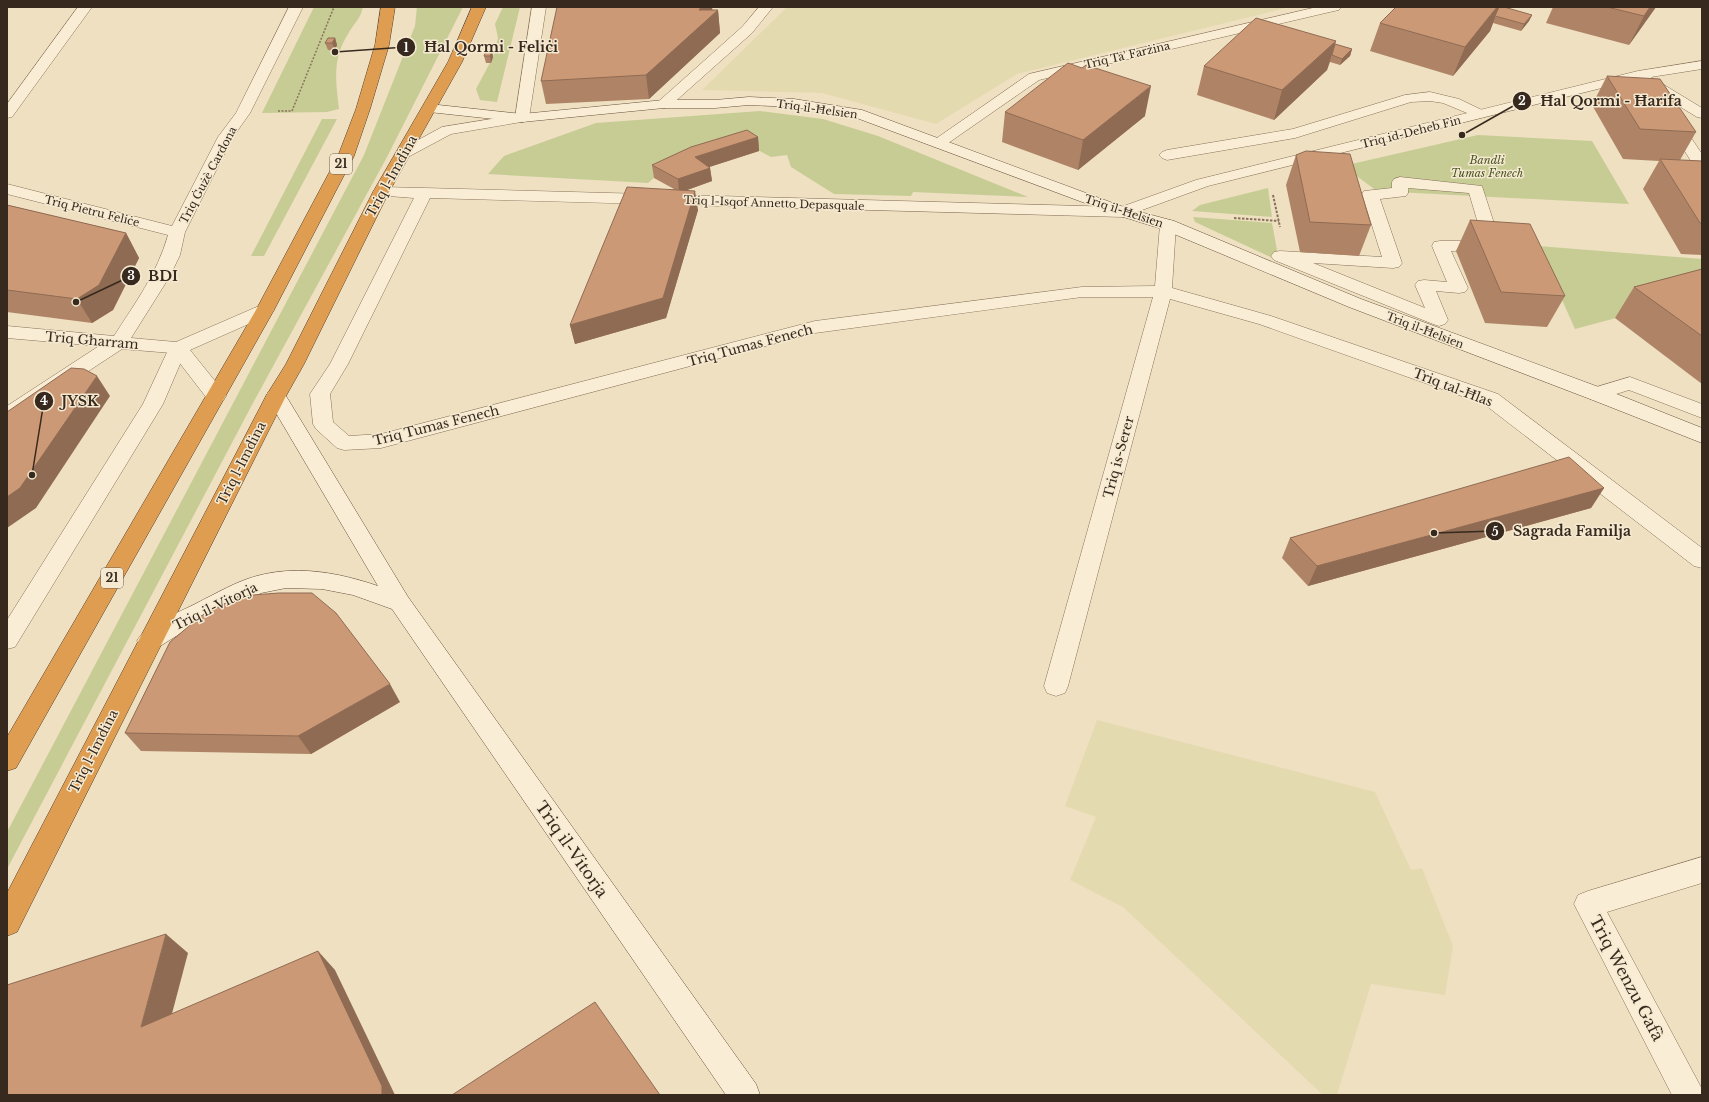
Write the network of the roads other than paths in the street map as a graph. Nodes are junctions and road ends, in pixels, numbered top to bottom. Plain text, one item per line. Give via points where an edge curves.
1 (85, 7) edge
2 (296, 7) edge
3 (388, 7) edge
4 (479, 7) edge
5 (539, 7) edge
6 (766, 7) edge
7 (1334, 7) edge
8 (1702, 65) edge
9 (1641, 77) junction
10 (664, 104) junction
11 (429, 108) junction
12 (7, 114) edge
13 (1479, 114) junction
14 (1702, 114) edge
15 (522, 118) junction
16 (939, 143) junction
17 (403, 154) junction
18 (1168, 155) dead end
19 (1702, 166) edge
20 (7, 189) edge
21 (381, 192) junction
22 (424, 193) junction
23 (1123, 212) junction
24 (1168, 225) junction
25 (177, 232) junction
26 (1163, 291) junction
27 (1358, 296) junction
28 (265, 310) junction
29 (7, 332) edge
30 (119, 342) junction
31 (178, 348) junction
32 (1597, 394) junction
33 (216, 396) junction
34 (276, 396) junction
35 (1702, 411) edge
36 (7, 415) edge
37 (1702, 436) edge
38 (1702, 560) edge
39 (400, 603) junction
40 (7, 640) edge
41 (149, 640) junction
42 (1056, 686) dead end
43 (7, 760) edge
44 (1702, 870) edge
45 (7, 922) edge
46 (745, 1095) edge
47 (1689, 1095) edge

1 - 12 street
2 - 25 street, Triq Ġużè Cardona via 243,113 226,137
3 - 28 highway, 21 via 380,52 346,156
4 - 11 highway, Triq l-Imdina via 455,62
5 - 15 street
6 - 10 street via 747,30
7 - 16 street, Triq Ta' Farżina via 1034,76
8 - 9 street, Triq id-Deheb Fin
9 - 13 street, Triq id-Deheb Fin
9 - 14 street
9 - 19 street
10 - 15 street, Triq il-Ħelsien
10 - 16 street, Triq il-Ħelsien via 794,103 857,113
11 - 15 street, Triq il-Ħelsien
11 - 17 highway, Triq l-Imdina
13 - 18 street via 1441,97 1410,98 1295,133
13 - 23 street, Triq id-Deheb Fin via 1202,184
15 - 17 street, Triq il-Ħelsien via 447,130
16 - 23 street, Triq il-Ħelsien
17 - 21 highway, Triq l-Imdina
20 - 25 street, Triq Pietru Feliċe
21 - 22 street, Triq l-Isqof Annetto Depasquale
21 - 34 highway, Triq l-Imdina via 295,364
22 - 23 street, Triq l-Isqof Annetto Depasquale
22 - 26 street, Triq Tumas Fenech via 339,364 320,394 323,424 344,443 381,441 815,327 1082,292
23 - 24 street, Triq il-Ħelsien
24 - 26 street, Triq is-Serer
24 - 27 street, Triq il-Ħelsien
25 - 30 street, Triq Ġużè Cardona via 162,276
26 - 38 street, Triq tal-Ħlas via 1266,320 1491,399
26 - 42 street, Triq is-Serer
27 - 27 street via 1439,320 1424,285 1459,288 1440,246 1493,245 1476,189 1400,182 1400,193 1370,194 1393,263 1280,256
27 - 32 street, Triq il-Ħelsien
28 - 31 street, Triq Għarram
28 - 33 highway, 21
29 - 30 street, Triq Għarram
30 - 31 street, Triq Għarram
30 - 36 street
31 - 33 street
31 - 40 street via 152,404
32 - 35 street via 1630,383
32 - 37 street, Triq il-Ħelsien
33 - 43 highway, 21
34 - 39 street, Triq il-Vitorja
34 - 41 highway, Triq l-Imdina
39 - 41 street, Triq il-Vitorja via 355,587 322,580 286,579 256,585 182,620
39 - 46 street, Triq il-Vitorja
41 - 45 highway, Triq l-Imdina
44 - 47 street, Triq Wenzu Gafà via 1588,904

